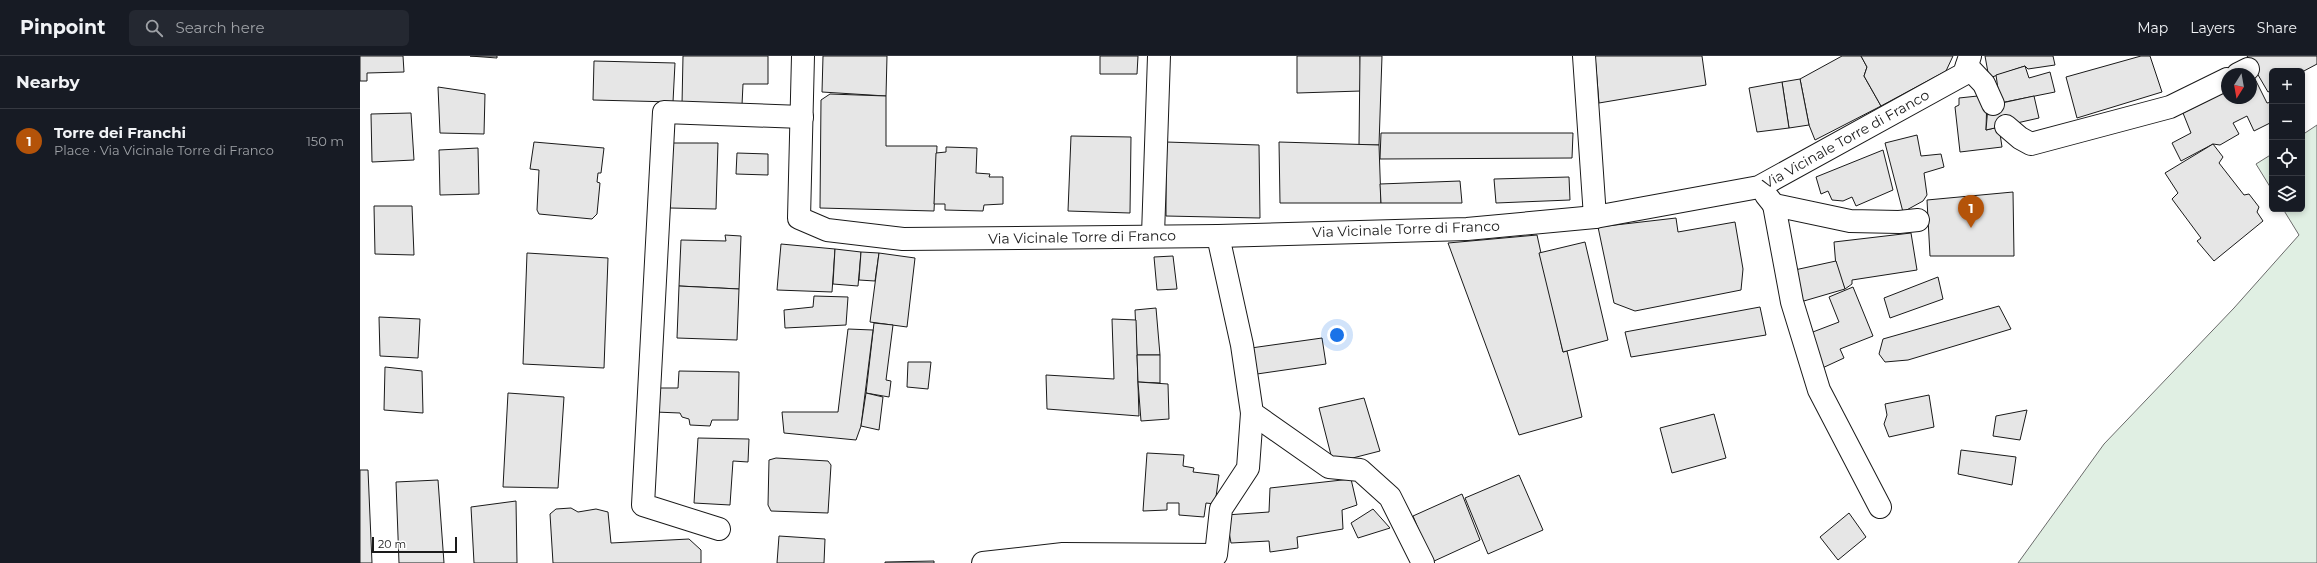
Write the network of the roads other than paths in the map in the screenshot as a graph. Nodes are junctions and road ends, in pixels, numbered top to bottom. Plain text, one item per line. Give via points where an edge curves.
1 (803, 56) edge
2 (1159, 56) edge
3 (1584, 56) edge
4 (1968, 61) edge
5 (2221, 82) edge
6 (1993, 104) dead end
7 (802, 117) junction
8 (2006, 126) dead end
9 (1759, 187) junction
10 (1774, 205) junction
11 (1595, 217) junction
12 (1918, 220) dead end
13 (1153, 235) junction
14 (1218, 236) junction
15 (1252, 413) junction
16 (1880, 507) dead end
17 (719, 529) dead end
18 (983, 563) edge
19 (1423, 563) edge

1 - 7 street
2 - 13 street
3 - 11 street
4 - 6 street via 1984,84
4 - 9 street, Via Vicinale Torre di Franco via 1964,74
5 - 8 street via 2170,108 2031,144
7 - 13 street, Via Vicinale Torre di Franco via 799,218 827,230 903,240
7 - 17 street via 664,112 643,505
9 - 10 street
9 - 11 street, Via Vicinale Torre di Franco
10 - 12 street via 1850,221
10 - 16 street via 1792,302 1819,390
11 - 14 street, Via Vicinale Torre di Franco via 1467,229
13 - 14 street, Via Vicinale Torre di Franco
14 - 15 street via 1242,345
15 - 18 street via 1248,468 1221,509 1216,555 1063,554
15 - 19 street via 1329,467 1360,470 1390,497

